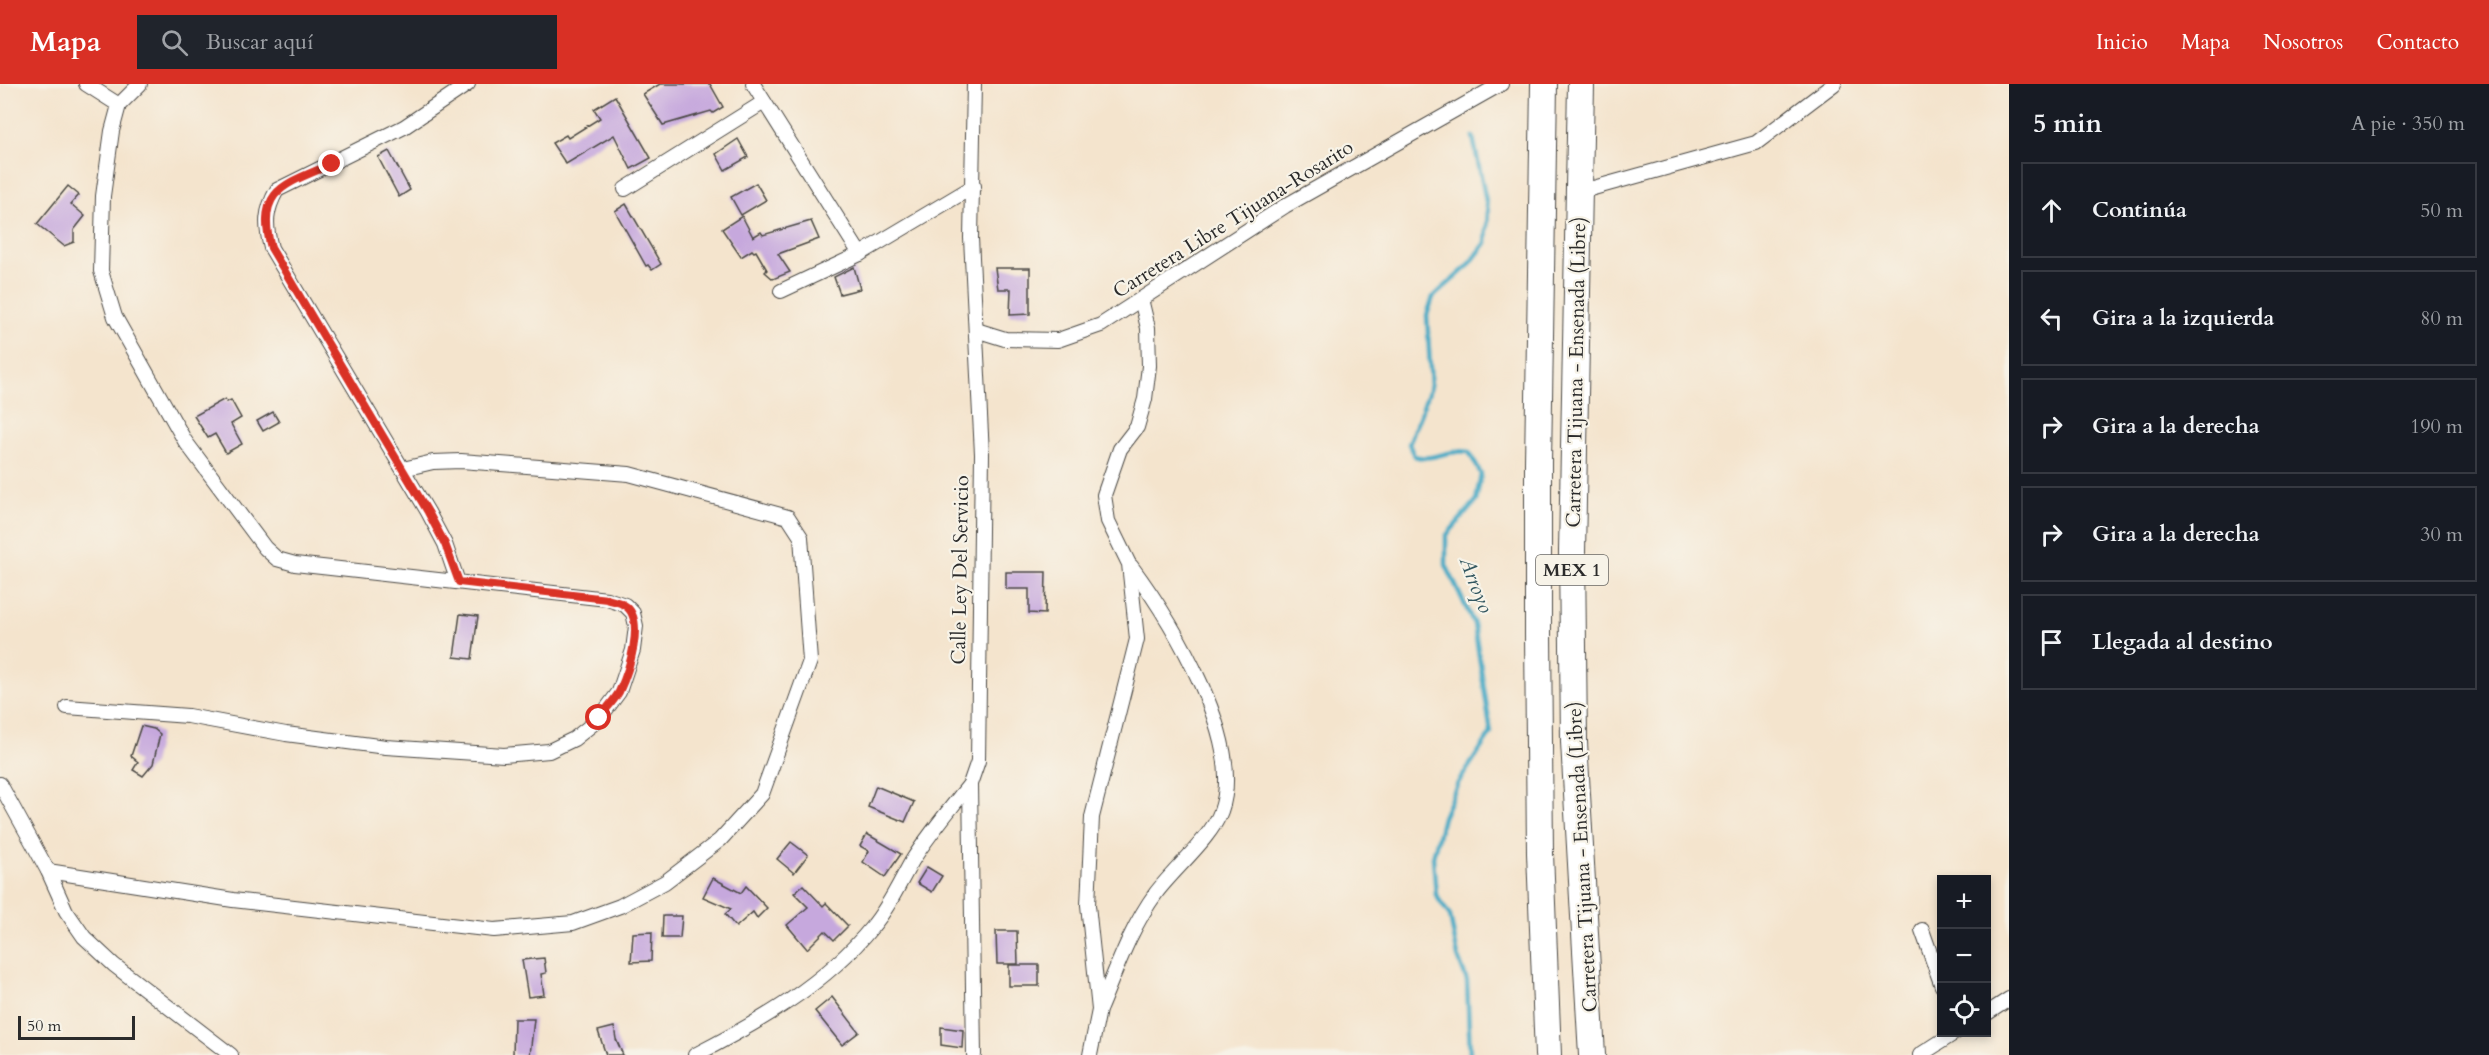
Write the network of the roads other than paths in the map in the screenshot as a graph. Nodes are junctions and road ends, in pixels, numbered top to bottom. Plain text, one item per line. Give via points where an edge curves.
1 (86, 84) edge
2 (140, 84) edge
3 (468, 84) edge
4 (753, 84) edge
5 (1501, 84) edge
6 (1544, 84) edge
7 (1581, 84) edge
8 (1834, 84) edge
9 (972, 88) edge
10 (764, 102) junction
11 (119, 105) junction
12 (974, 186) junction
13 (625, 189) dead end
14 (1580, 192) junction
15 (860, 254) junction
16 (781, 291) dead end
17 (1141, 299) junction
18 (976, 330) junction
19 (403, 469) junction
20 (1129, 564) junction
21 (459, 582) junction
22 (67, 706) dead end
23 (0, 784) edge
24 (970, 784) junction
25 (48, 871) junction
26 (1922, 930) dead end
27 (1940, 983) edge
28 (2009, 999) edge
29 (1099, 1010) junction
30 (1991, 1011) edge
31 (1948, 1037) edge
32 (231, 1055) edge
33 (695, 1055) edge
34 (974, 1055) edge
35 (1090, 1055) edge
36 (1548, 1055) edge
37 (1592, 1055) edge
38 (1920, 1055) edge

1 - 11 street
2 - 11 street
3 - 19 street via 405,127 277,190 268,207 265,227 271,248
4 - 10 street
5 - 17 street, Carretera Libre Tijuana-Rosarito via 1285,206
6 - 36 highway, Carretera Tijuana - Ensenada (Libre) / MEX 1 via 1538,634 1540,853
7 - 14 highway, Carretera Tijuana - Ensenada (Libre) / MEX 1
8 - 14 street via 1756,143
9 - 12 street, Calle Ley Del Servicio
10 - 13 street
10 - 15 street
11 - 21 street via 103,196 101,271 115,317 185,441 277,559
12 - 15 street
12 - 18 street, Calle Ley Del Servicio via 971,238
14 - 37 highway, Carretera Tijuana - Ensenada (Libre) / MEX 1 via 1572,552 1574,742
15 - 16 street
17 - 18 street, Carretera Libre Tijuana-Rosarito via 1101,325 1058,340 1005,339
17 - 20 street via 1148,328 1145,399 1137,427 1120,449 1104,495 1108,521
18 - 24 street, Calle Ley Del Servicio via 982,454 978,760
19 - 21 street via 445,544
19 - 25 street via 461,461 629,474 788,518 801,537 810,661 762,794 720,840 665,882 620,906 573,922 494,930 414,923
20 - 29 street via 1137,639 1092,817 1090,840 1088,905
20 - 29 street via 1159,603 1207,696 1225,758 1225,788 1221,813 1155,894 1133,932
21 - 22 street via 607,599 625,605 636,626 633,650 619,692 599,718 574,739 549,751 504,755 386,747 188,716
23 - 25 street
24 - 33 street via 924,843 872,927 846,955 765,1019
24 - 34 street, Calle Ley Del Servicio
25 - 32 street via 66,911 84,937 114,965
26 - 27 street
28 - 30 street
29 - 35 street
31 - 38 street

